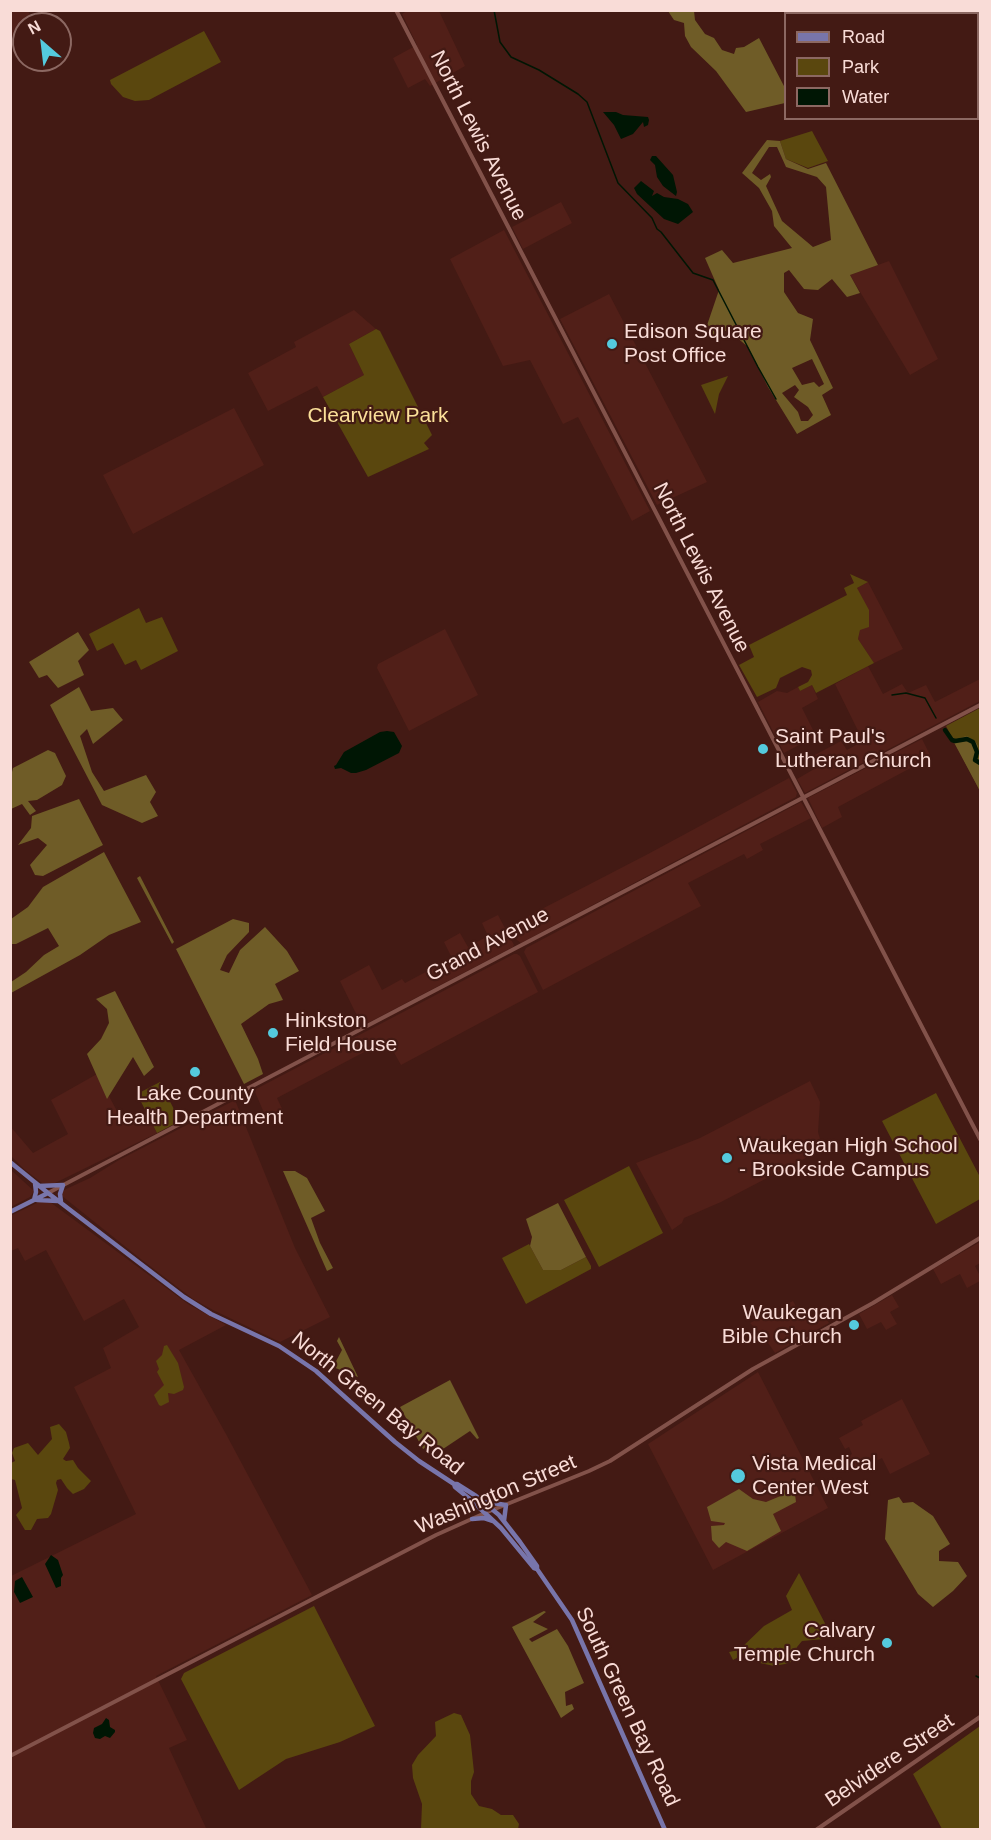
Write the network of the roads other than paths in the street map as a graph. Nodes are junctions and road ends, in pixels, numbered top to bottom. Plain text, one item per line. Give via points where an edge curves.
1 (396, 10) edge
2 (981, 705) edge
3 (803, 797) junction
4 (981, 1139) edge
5 (10, 1162) edge
6 (36, 1184) junction
7 (63, 1185) junction
8 (48, 1193) junction
9 (34, 1200) junction
10 (59, 1202) junction
11 (10, 1212) edge
12 (981, 1238) edge
13 (454, 1484) junction
14 (484, 1502) junction
15 (477, 1505) junction
16 (506, 1505) junction
17 (493, 1510) junction
18 (485, 1513) junction
19 (472, 1519) junction
20 (504, 1521) junction
21 (495, 1522) junction
22 (537, 1569) junction
23 (981, 1717) edge
24 (10, 1756) edge
25 (665, 1830) edge
26 (816, 1830) edge

1 - 3 main road, North Lewis Avenue
2 - 3 main road, Grand Avenue
3 - 4 main road, North Lewis Avenue
3 - 7 main road, Grand Avenue
5 - 6 main road, North Green Bay Road
6 - 7 main road
6 - 8 main road, North Green Bay Road
6 - 9 main road
7 - 8 main road, Grand Avenue
7 - 10 main road
8 - 9 main road, Grand Avenue
8 - 10 main road, North Green Bay Road
9 - 10 main road
9 - 11 main road, Grand Avenue
10 - 13 main road, North Green Bay Road via 195,1304 304,1362 395,1442
12 - 16 main road, Washington Street via 758,1366 610,1461
13 - 14 main road, South Green Bay Road
13 - 15 main road, North Green Bay Road
14 - 16 main road
14 - 17 main road, South Green Bay Road
15 - 18 main road, North Green Bay Road
15 - 19 main road
16 - 17 main road, Washington Street
16 - 20 main road
17 - 18 main road, Washington Street
17 - 20 main road, South Green Bay Road
18 - 19 main road, Washington Street
18 - 21 main road, South Green Bay Road
19 - 21 main road
19 - 24 main road, Washington Street
20 - 22 main road, South Green Bay Road
21 - 22 main road, South Green Bay Road
22 - 25 main road, South Green Bay Road via 574,1626
23 - 26 main road, Belvidere Street

